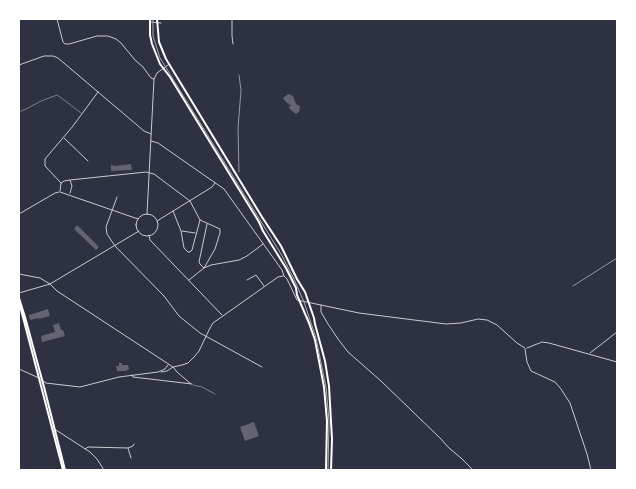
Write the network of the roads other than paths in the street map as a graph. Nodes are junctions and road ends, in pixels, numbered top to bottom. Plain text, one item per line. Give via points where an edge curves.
1 (57, 19) edge
2 (232, 19) edge
3 (150, 20) edge
4 (157, 20) edge
5 (162, 23) dead end
6 (233, 44) dead end
7 (19, 65) edge
8 (169, 65) junction
9 (163, 69) junction
10 (154, 79) junction
11 (98, 92) junction
12 (19, 112) edge
13 (82, 114) junction
14 (151, 134) junction
15 (63, 138) junction
16 (151, 141) junction
17 (88, 161) dead end
18 (149, 172) junction
19 (70, 180) junction
20 (61, 183) junction
21 (215, 183) junction
22 (60, 192) junction
23 (70, 194) junction
24 (117, 197) dead end
25 (190, 201) junction
26 (112, 210) junction
27 (173, 211) junction
28 (19, 214) edge
29 (147, 214) junction
30 (138, 219) junction
31 (200, 220) junction
32 (157, 221) junction
33 (208, 224) junction
34 (139, 231) junction
35 (181, 231) junction
36 (196, 234) junction
37 (149, 235) junction
38 (264, 244) junction
39 (115, 246) junction
40 (204, 268) junction
41 (19, 274) edge
42 (284, 276) junction
43 (247, 280) dead end
44 (189, 281) junction
45 (50, 284) junction
46 (265, 287) junction
47 (19, 293) edge
48 (19, 298) edge
49 (19, 302) edge
50 (301, 302) junction
51 (309, 303) junction
52 (321, 305) junction
53 (223, 316) junction
54 (617, 332) edge
55 (205, 337) junction
56 (525, 348) junction
57 (589, 353) junction
58 (617, 362) edge
59 (169, 365) junction
60 (173, 367) junction
61 (262, 367) dead end
62 (19, 369) edge
63 (158, 372) junction
64 (132, 375) junction
65 (39, 378) junction
66 (42, 380) junction
67 (192, 384) junction
68 (215, 394) dead end
69 (50, 421) junction
70 (55, 429) junction
71 (134, 444) dead end
72 (128, 448) junction
73 (84, 449) junction
74 (131, 458) dead end
75 (64, 470) edge
76 (104, 470) edge
77 (326, 470) edge
78 (331, 470) edge
79 (474, 470) edge
80 (591, 470) edge

1 - 10 street via 64,43 97,36 116,39
2 - 6 street
3 - 4 street
3 - 9 main road via 154,52
4 - 5 street
4 - 8 main road via 159,42
7 - 11 street via 44,56 55,57
8 - 9 street
8 - 51 main road via 281,246
9 - 10 street
9 - 50 main road via 282,260
10 - 14 street
11 - 13 street
11 - 14 street
12 - 13 lane via 57,95
13 - 15 street
14 - 16 street
15 - 17 street
15 - 20 street via 46,157 45,165
16 - 18 street
16 - 21 street
18 - 19 street
18 - 25 street
18 - 29 street
19 - 20 street
19 - 23 street
20 - 22 street
21 - 25 street
21 - 38 street via 224,189
22 - 23 street
22 - 28 street
23 - 26 street
24 - 26 street
25 - 27 street
25 - 31 street
26 - 30 street
26 - 39 street via 106,231
27 - 32 street
27 - 35 street
29 - 30 street
29 - 32 street
30 - 34 street
31 - 33 street
31 - 36 street
32 - 37 street via 157,229
33 - 40 street via 199,262
33 - 40 street via 218,228 220,233
34 - 37 street
34 - 39 street
35 - 36 street
35 - 36 street via 184,248 188,252 192,250
37 - 44 street via 150,240
38 - 40 street via 239,260
38 - 42 street
39 - 45 street
39 - 55 street via 180,316
40 - 44 street
41 - 45 street via 40,278
42 - 46 street
42 - 50 street via 295,298
43 - 46 street via 256,275
44 - 53 street
45 - 47 street
45 - 59 street
46 - 53 street
48 - 66 main road
49 - 65 main road
50 - 51 street
50 - 77 main road via 315,340 324,387
51 - 52 street
51 - 78 main road via 329,386
52 - 56 street via 376,316 446,324 487,320
52 - 79 street via 321,312 348,352
53 - 55 street
54 - 57 street
55 - 60 street via 188,363
55 - 61 street
56 - 57 street via 542,342
56 - 80 street via 529,369 555,382 570,403
57 - 58 street
59 - 60 street
59 - 63 street
60 - 63 street
60 - 67 street
62 - 65 street
63 - 64 street
64 - 66 street via 80,387
64 - 67 street
65 - 66 street
65 - 69 main road
66 - 70 main road
67 - 68 lane
69 - 70 street
69 - 75 main road
70 - 73 street
70 - 75 main road
71 - 72 street
72 - 73 street
72 - 74 street
73 - 76 street via 97,459

